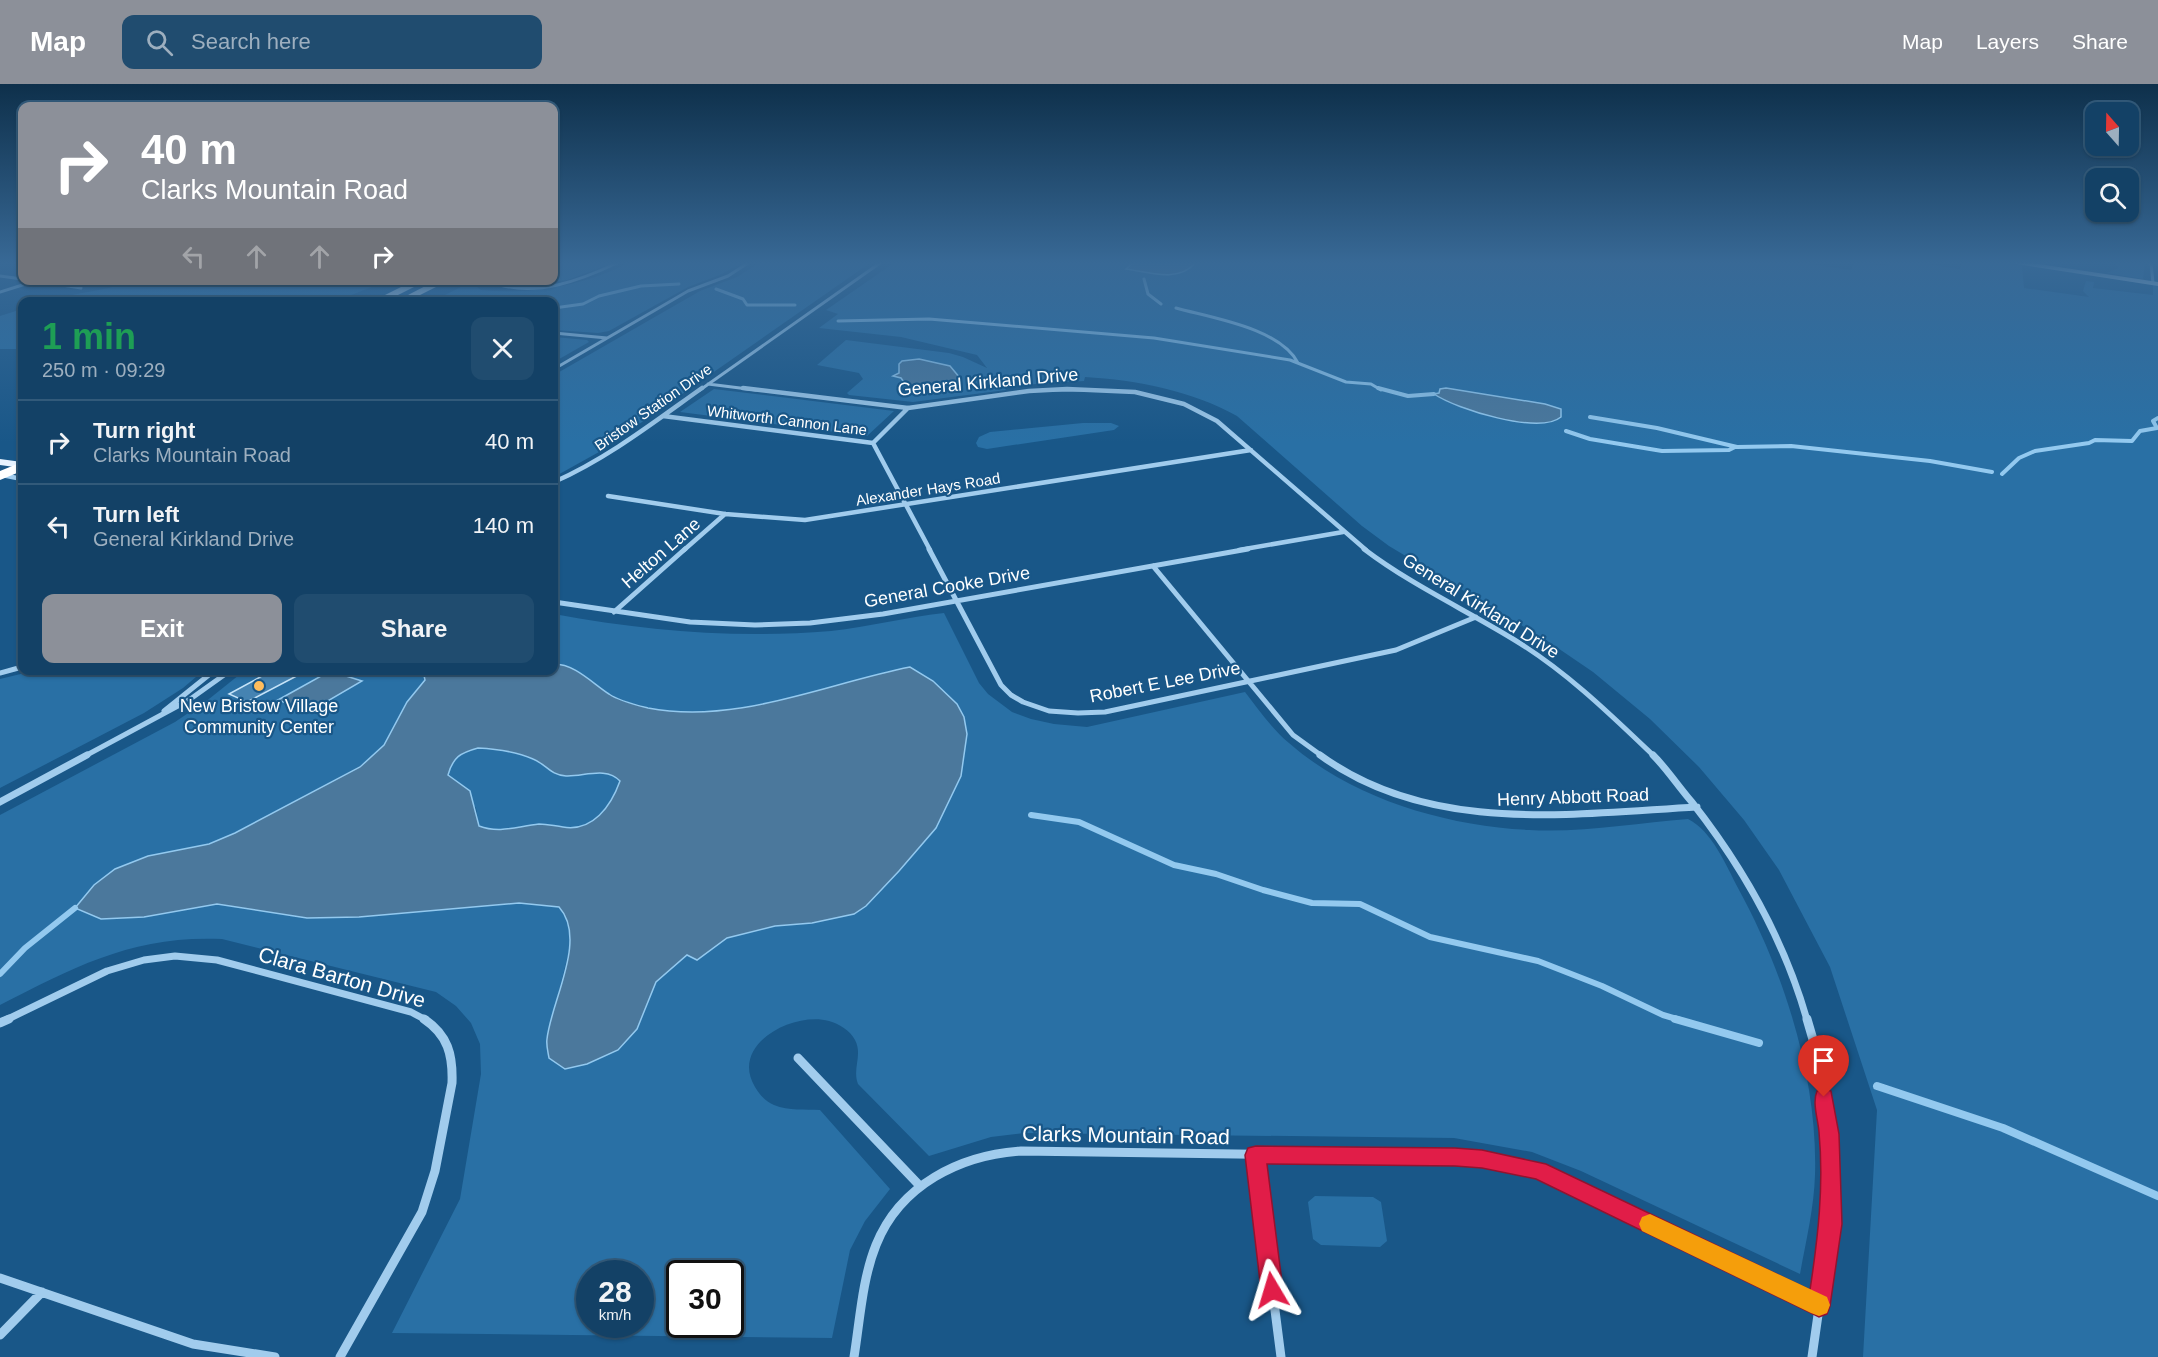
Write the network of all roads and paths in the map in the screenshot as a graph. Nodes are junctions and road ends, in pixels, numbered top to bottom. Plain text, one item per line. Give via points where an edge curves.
1 (635, 322) edge
2 (796, 322) edge
3 (558, 333) edge
4 (608, 338) junction
5 (558, 367) edge
6 (708, 384) junction
7 (908, 408) junction
8 (662, 416) junction
9 (873, 443) junction
10 (1251, 450) junction
11 (18, 458) edge
12 (18, 467) edge
13 (1, 469) edge
14 (18, 477) edge
15 (558, 480) edge
16 (608, 496) dead end
17 (906, 505) junction
18 (725, 514) junction
19 (1343, 532) junction
20 (1153, 566) junction
21 (957, 601) junction
22 (558, 603) edge
23 (614, 612) junction
24 (1476, 617) junction
25 (18, 668) edge
26 (0, 673) edge
27 (209, 675) edge
28 (224, 675) edge
29 (1248, 682) junction
30 (149, 723) junction
31 (0, 802) edge
32 (1697, 807) junction
33 (0, 1023) edge
34 (798, 1058) dead end
35 (1256, 1155) junction
36 (920, 1186) junction
37 (0, 1278) edge
38 (42, 1292) junction
39 (1819, 1306) junction
40 (0, 1335) edge
41 (275, 1357) edge
42 (340, 1357) edge
43 (854, 1357) edge
44 (1281, 1357) edge
45 (1812, 1357) edge

1 - 4 street
2 - 6 street, Bristow Station Drive
3 - 4 street
4 - 5 street
6 - 7 street, General Kirkland Drive
6 - 8 street, Bristow Station Drive
7 - 9 street
7 - 10 street, General Kirkland Drive via 1053,389 1122,391 1171,400 1201,411
8 - 9 street, Whitworth Cannon Lane
8 - 15 street, Bristow Station Drive via 585,468
9 - 17 street, Robert E Lee Drive
10 - 17 street, Alexander Hays Road
10 - 19 street, General Kirkland Drive
11 - 13 highway
12 - 13 highway
13 - 14 street
16 - 18 street, Alexander Hays Road
17 - 18 street, Alexander Hays Road via 805,520
17 - 21 street, Robert E Lee Drive
18 - 23 street, Helton Lane
19 - 20 street, General Cooke Drive
19 - 24 street, General Kirkland Drive via 1395,570
20 - 21 street, General Cooke Drive
20 - 29 street, Henry Abbott Road
21 - 23 street, General Cooke Drive via 786,625 713,624
21 - 29 street, Robert E Lee Drive via 1001,685 1017,700 1034,707 1069,714 1105,712
22 - 23 street, General Cooke Drive
24 - 29 street, Robert E Lee Drive via 1396,650
24 - 32 street, General Kirkland Drive via 1555,668 1595,700 1651,753
25 - 26 street
27 - 30 street
28 - 30 street
29 - 32 street, Henry Abbott Road via 1305,745 1352,776 1404,796 1487,814 1518,816
30 - 31 street
32 - 39 street, General Kirkland Drive via 1747,879 1773,930 1798,987 1819,1060 1830,1134 1831,1224
33 - 42 street, Clara Barton Drive via 106,971 175,956 217,960 411,1012 439,1029 449,1045 453,1068 429,1192 408,1238
34 - 36 street
35 - 36 street, Clarks Mountain Road via 1005,1152 971,1159
35 - 39 street, Clarks Mountain Road via 1455,1157 1539,1170
35 - 44 street
36 - 43 street, Clarks Mountain Road via 890,1218 870,1260
37 - 38 street
38 - 40 street
38 - 41 street via 193,1344
39 - 45 street, General Kirkland Drive

